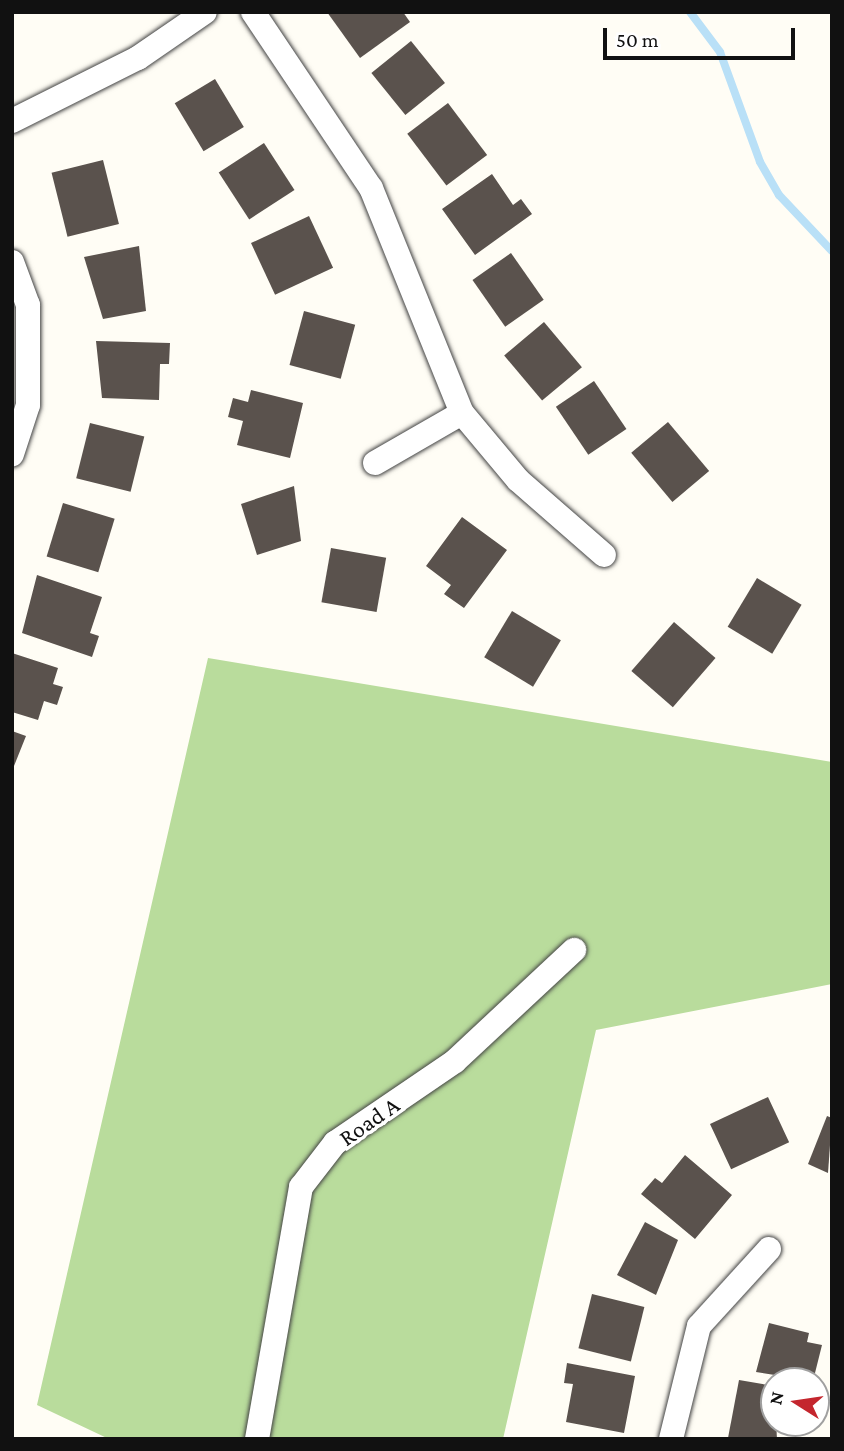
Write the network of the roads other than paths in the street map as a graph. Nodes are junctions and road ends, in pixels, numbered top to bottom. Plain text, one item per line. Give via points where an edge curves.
1 (205, 12) edge
2 (253, 12) edge
3 (12, 121) edge
4 (12, 262) edge
5 (462, 413) junction
6 (12, 454) edge
7 (375, 463) dead end
8 (604, 555) dead end
9 (574, 950) dead end
10 (769, 1250) dead end
11 (257, 1439) edge
12 (671, 1439) edge

1 - 3 street via 138,58
2 - 5 street via 371,188
4 - 6 street via 28,305 28,405
5 - 7 street
5 - 8 street via 518,480
9 - 11 street, Road A via 455,1061 335,1143 301,1187
10 - 12 street via 699,1326

